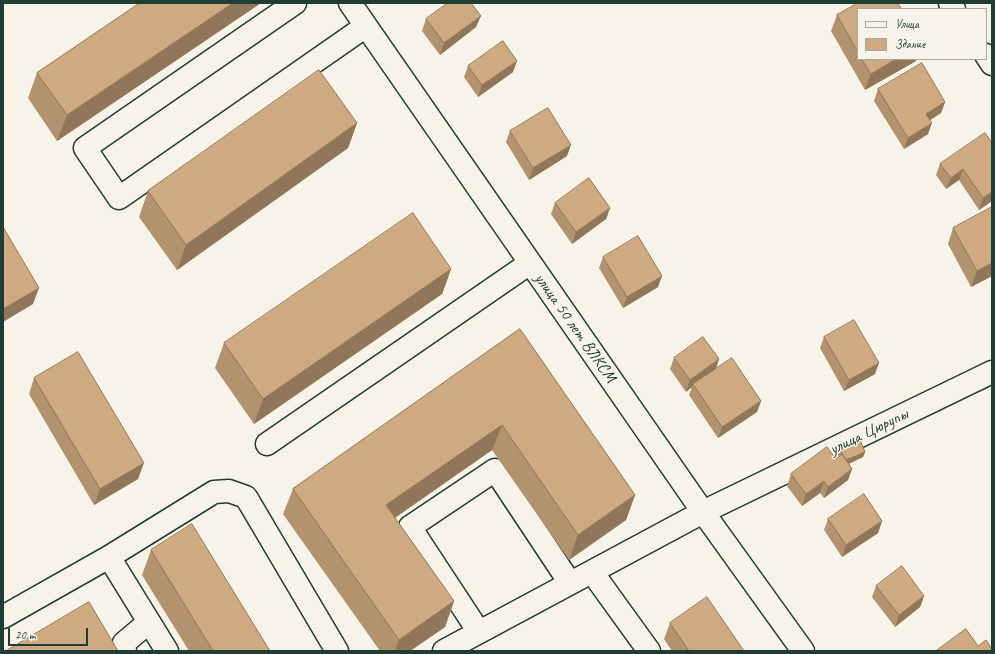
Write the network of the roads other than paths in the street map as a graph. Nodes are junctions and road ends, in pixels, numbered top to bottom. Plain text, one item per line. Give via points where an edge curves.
1 (295, 3) edge
2 (350, 3) edge
3 (366, 26) junction
4 (530, 263) junction
5 (992, 372) edge
6 (267, 444) dead end
7 (703, 512) junction
8 (109, 557) junction
9 (592, 572) junction
10 (570, 583) junction
11 (3, 617) edge
12 (149, 622) junction
13 (479, 632) junction
14 (124, 651) edge
15 (167, 651) edge
16 (337, 651) edge
17 (444, 651) edge
18 (649, 651) edge
19 (803, 651) edge

1 - 3 street via 85,148 119,198
2 - 3 street, улица 50 лет ВЛКСМ
3 - 4 street, улица 50 лет ВЛКСМ
4 - 6 street
4 - 7 street, улица 50 лет ВЛКСМ
5 - 7 street, улица Цюрупы
7 - 9 street, улица Цюрупы
7 - 19 street, улица 50 лет ВЛКСМ
8 - 11 street
8 - 12 street
8 - 16 street via 214,492 229,492 246,497
9 - 10 street, улица Цюрупы
9 - 18 street
10 - 13 street, улица Цюрупы
10 - 13 street via 495,470 410,528
12 - 14 street via 124,643
12 - 15 street
13 - 17 street, улица Цюрупы

